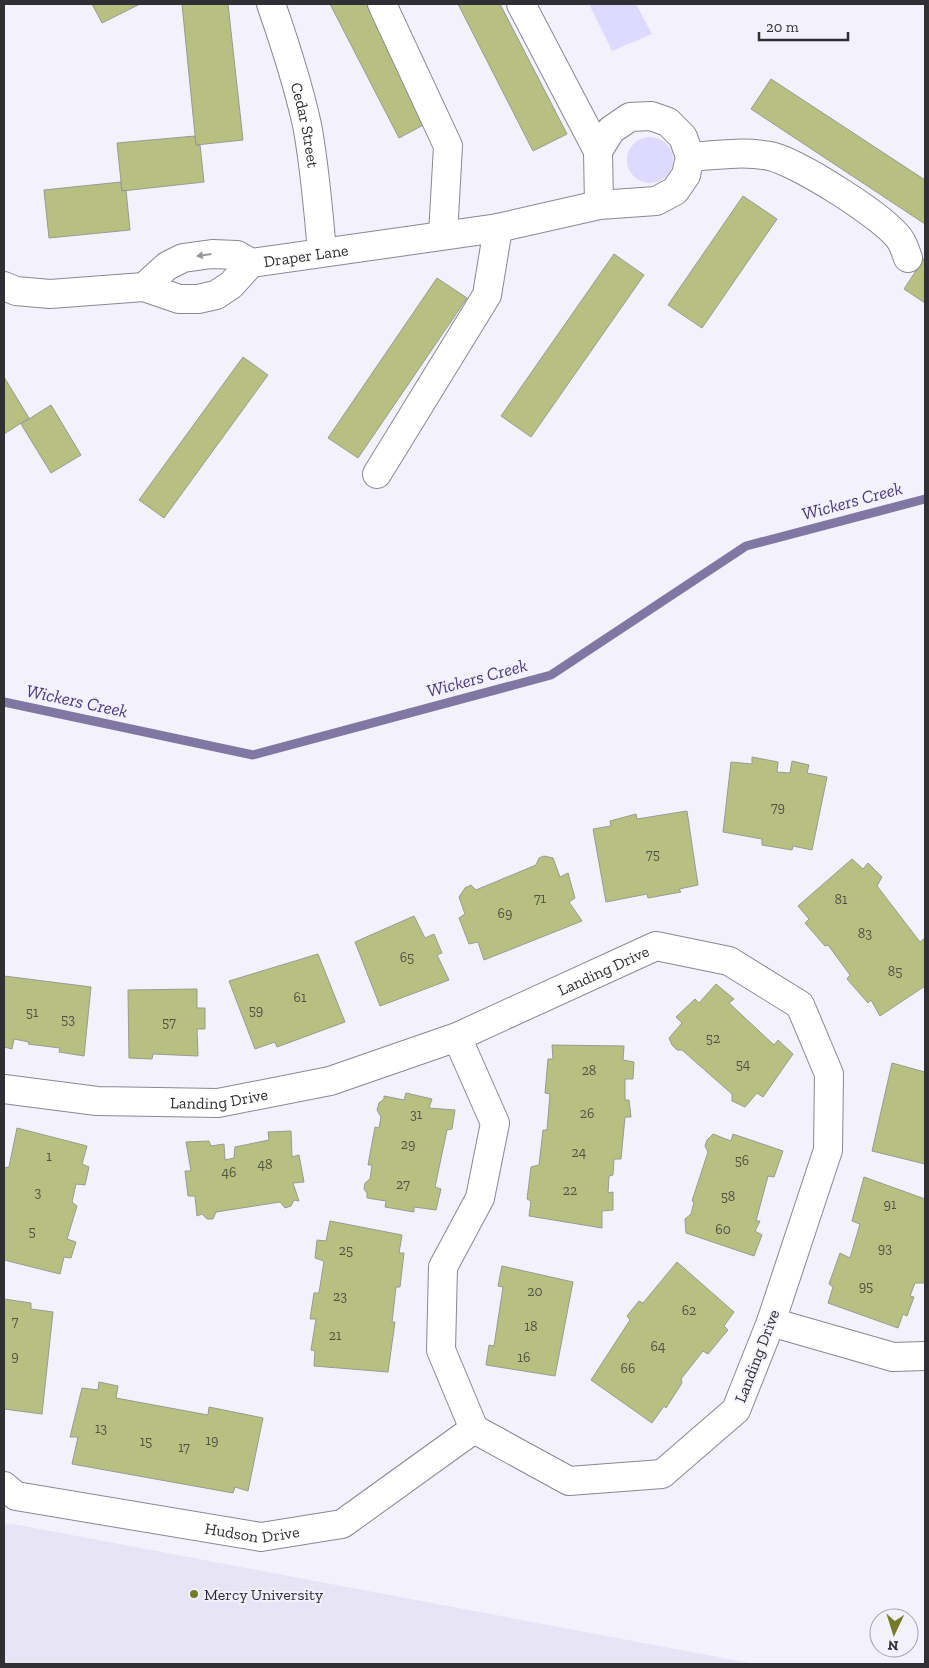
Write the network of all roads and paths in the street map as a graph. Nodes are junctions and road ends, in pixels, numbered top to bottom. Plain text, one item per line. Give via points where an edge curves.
1 (271, 4) edge
2 (382, 4) edge
3 (522, 4) edge
4 (598, 151) junction
5 (690, 157) junction
6 (598, 205) junction
7 (498, 228) junction
8 (443, 235) junction
9 (322, 251) junction
10 (908, 258) dead end
11 (251, 263) junction
12 (4, 286) edge
13 (144, 287) junction
14 (377, 474) dead end
15 (457, 1037) junction
16 (4, 1089) edge
17 (772, 1322) junction
18 (925, 1356) edge
19 (474, 1429) junction
20 (4, 1486) edge

1 - 9 street, Cedar Street via 307,126
2 - 8 street via 448,146
3 - 4 street
4 - 5 street via 611,130 630,117 651,116 668,122 683,137
4 - 6 street
5 - 6 street, Draper Lane via 686,175 675,191 656,200
5 - 10 street via 743,153 771,156 795,166 840,192 888,227 901,240
6 - 7 street, Draper Lane
7 - 8 street, Draper Lane
7 - 14 street via 487,295
8 - 9 street, Draper Lane
9 - 11 street, Draper Lane
11 -> 13 street via 237,255 183,258 167,266
11 - 13 street, Draper Lane via 231,285 198,299 180,299
12 - 13 street, Draper Lane via 16,291 50,294
15 - 16 street, Landing Drive via 330,1081 218,1103 97,1101
15 - 17 street, Landing Drive via 656,946 729,961 800,1005 829,1074 828,1150
15 - 19 street via 495,1122 480,1198 443,1267 441,1350
17 - 18 street via 893,1357
17 - 19 street, Landing Drive via 736,1410 662,1474 569,1481
19 - 20 street, Hudson Drive via 342,1524 261,1537 16,1496

